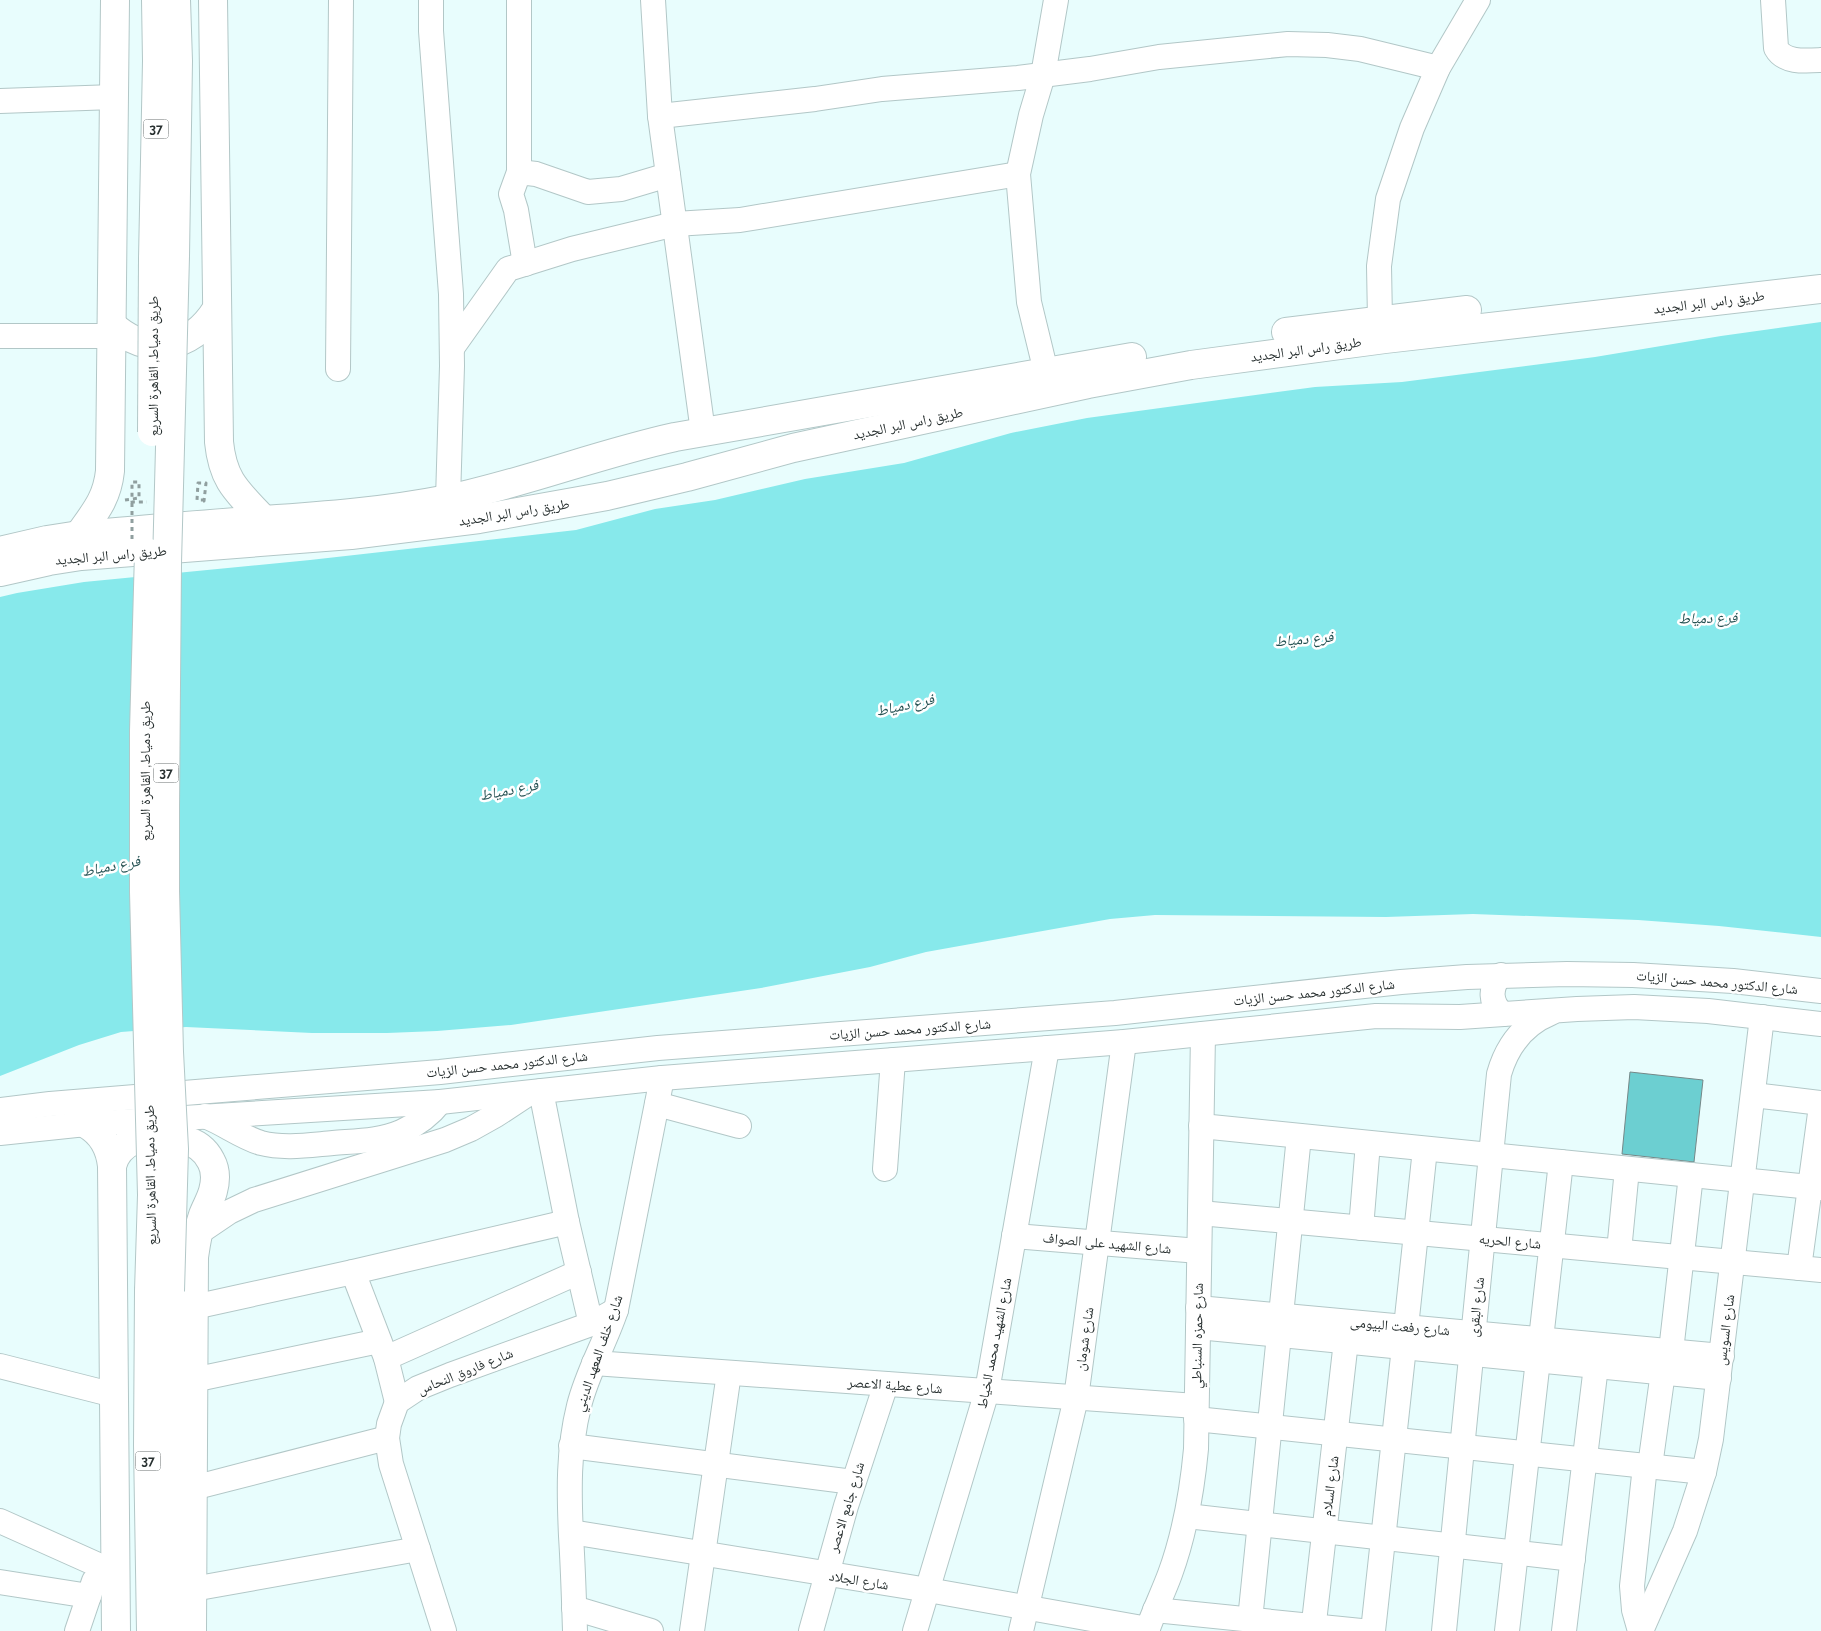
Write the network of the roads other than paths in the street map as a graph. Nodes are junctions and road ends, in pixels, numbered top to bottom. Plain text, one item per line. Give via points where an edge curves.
1 (114, 0) edge
2 (156, 0) edge
3 (176, 0) edge
4 (213, 0) edge
5 (341, 0) edge
6 (431, 0) edge
7 (520, 0) edge
8 (659, 0) edge
9 (1056, 0) edge
10 (1478, 0) edge
11 (1773, 0) edge
12 (1821, 60) edge
13 (1438, 68) junction
14 (1042, 75) junction
15 (114, 98) junction
16 (0, 101) edge
17 (660, 116) junction
18 (519, 172) junction
19 (1018, 174) junction
20 (668, 175) junction
21 (674, 224) junction
22 (164, 257) junction
23 (525, 264) junction
24 (1821, 270) edge
25 (1821, 289) edge
26 (216, 310) junction
27 (1380, 320) junction
28 (112, 330) junction
29 (0, 336) edge
30 (452, 348) junction
31 (338, 370) dead end
32 (1046, 372) junction
33 (703, 432) junction
34 (591, 459) junction
35 (606, 496) junction
36 (448, 499) junction
37 (264, 520) junction
38 (79, 535) junction
39 (0, 551) edge
40 (0, 572) edge
41 (1500, 976) junction
42 (1434, 979) junction
43 (1821, 992) edge
44 (1558, 1010) junction
45 (1503, 1014) junction
46 (1442, 1017) junction
47 (1762, 1017) junction
48 (1821, 1024) edge
49 (1203, 1034) junction
50 (1124, 1042) junction
51 (1047, 1048) junction
52 (893, 1060) junction
53 (662, 1078) junction
54 (536, 1091) junction
55 (1753, 1095) junction
56 (440, 1102) junction
57 (657, 1104) junction
58 (1821, 1104) edge
59 (0, 1110) edge
60 (204, 1116) junction
61 (86, 1124) junction
62 (739, 1126) dead end
63 (1201, 1126) junction
64 (0, 1134) edge
65 (1299, 1136) junction
66 (1368, 1143) junction
67 (1425, 1149) junction
68 (1491, 1155) junction
69 (1562, 1162) junction
70 (112, 1166) junction
71 (885, 1168) dead end
72 (1627, 1169) junction
73 (1691, 1175) junction
74 (1743, 1180) junction
75 (1816, 1188) edge
76 (1200, 1213) junction
77 (1291, 1221) junction
78 (567, 1222) junction
79 (1361, 1228) junction
80 (198, 1233) junction
81 (1416, 1233) junction
82 (1014, 1236) junction
83 (1483, 1239) junction
84 (1097, 1242) junction
85 (1552, 1245) junction
86 (1199, 1251) junction
87 (1619, 1251) junction
88 (1682, 1257) junction
89 (1733, 1262) junction
90 (1810, 1269) edge
91 (353, 1272) junction
92 (579, 1272) junction
93 (160, 1291) junction
94 (194, 1306) junction
95 (616, 1310) junction
96 (1198, 1317) junction
97 (591, 1324) junction
98 (1280, 1325) junction
99 (1405, 1337) junction
100 (1346, 1341) junction
101 (1472, 1343) junction
102 (382, 1349) junction
103 (1540, 1350) junction
104 (1667, 1362) junction
105 (594, 1363) junction
106 (0, 1366) edge
107 (1596, 1366) junction
108 (1721, 1367) junction
109 (728, 1373) junction
110 (193, 1380) junction
111 (886, 1384) junction
112 (987, 1391) junction
113 (114, 1395) junction
114 (1076, 1398) junction
115 (396, 1402) junction
116 (1196, 1413) junction
117 (1270, 1427) junction
118 (1336, 1434) junction
119 (387, 1438) junction
120 (1394, 1440) junction
121 (571, 1446) junction
122 (1462, 1447) junction
123 (1528, 1454) junction
124 (1585, 1460) junction
125 (716, 1465) junction
126 (1648, 1466) junction
127 (1704, 1472) junction
128 (853, 1482) junction
129 (193, 1488) junction
130 (1187, 1516) junction
131 (0, 1521) edge
132 (1260, 1524) junction
133 (1324, 1531) junction
134 (571, 1532) junction
135 (1383, 1538) junction
136 (1453, 1545) junction
137 (418, 1548) junction
138 (1516, 1552) junction
139 (703, 1554) junction
140 (1572, 1559) junction
141 (108, 1569) junction
142 (826, 1575) junction
143 (0, 1582) edge
144 (192, 1589) junction
145 (928, 1590) junction
146 (88, 1596) junction
147 (1026, 1608) junction
148 (575, 1620) edge
149 (1250, 1620) junction
150 (1150, 1623) edge
151 (1313, 1629) edge
152 (77, 1631) edge
153 (116, 1631) edge
154 (151, 1631) edge
155 (171, 1631) edge
156 (192, 1631) edge
157 (444, 1631) edge
158 (651, 1631) edge
159 (692, 1631) edge
160 (811, 1631) edge
161 (915, 1631) edge
162 (1021, 1631) edge
163 (1361, 1631) edge
164 (1373, 1631) edge
165 (1444, 1631) edge
166 (1507, 1631) edge
167 (1564, 1631) edge
168 (1640, 1631) edge

1 - 15 main road
2 - 22 main road, طريق دمياط, القاهرة السريع / 37
3 - 22 main road, طريق دمياط, القاهرة السريع / 37 via 178,61
4 - 26 main road
5 - 31 street
6 - 30 street
7 - 18 street
8 - 17 street
9 - 14 street
10 - 13 street
11 - 12 street via 1778,53 1788,58
13 - 14 street via 1360,49 1288,44 1159,56
13 - 27 street via 1412,128 1388,199 1380,266
14 - 17 street
14 - 19 street
15 - 16 street
15 - 28 main road
17 - 20 street
18 - 20 street via 536,174 588,192 622,189
18 - 23 street via 511,194
19 - 21 street via 740,220
19 - 32 street via 1029,302
20 - 21 street
21 - 23 street via 603,240
21 - 33 street
22 - 93 main road, طريق دمياط, القاهرة السريع / 37, bridge via 167,564 165,891 174,1149
22 - 93 main road, طريق دمياط, القاهرة السريع / 37, bridge via 145,500 148,566 144,731 145,971 152,1196
23 - 30 street via 508,269
24 - 27 main road, طريق راس البر الجديد
25 - 35 main road, طريق راس البر الجديد via 1385,338 1182,367 1088,384 793,448
26 - 28 main road via 196,333 168,345 137,342
26 - 37 main road via 221,460 237,492
27 - 32 main road, طريق راس البر الجديد via 1247,338
28 - 29 street
28 - 38 main road via 108,484 105,497
30 - 36 street
32 - 33 main road, طريق راس البر الجديد
33 - 34 main road, طريق راس البر الجديد
34 - 35 main road via 608,464 613,472 615,480
34 - 36 main road, طريق راس البر الجديد via 520,482
35 - 40 main road, طريق راس البر الجديد via 505,515 402,529 81,556
36 - 37 main road, طريق راس البر الجديد via 374,511
37 - 38 main road, طريق راس البر الجديد
38 - 39 main road, طريق راس البر الجديد
41 - 42 street, شارع الدكتور محمد حسن الزيات
41 - 43 street, شارع الدكتور محمد حسن الزيات via 1666,976
41 - 45 street via 1494,984 1492,996 1495,1006
42 - 46 street via 1447,996
42 - 59 street, شارع الدكتور محمد حسن الزيات via 1123,1012 658,1048 440,1072
44 - 45 street
44 - 47 street via 1663,1008
44 - 68 street, شارع البقرى via 1543,1016 1523,1031 1504,1058
45 - 46 street
46 - 49 street via 1376,1016
47 - 48 street
47 - 55 street, شارع السويس
49 - 50 street
49 - 63 street, شارع حمزه السنباطي
50 - 51 street
50 - 84 street, شارع شومان
51 - 52 street
51 - 82 street, شارع الشهيد محمد الخياط
52 - 53 street
52 - 71 street
53 - 54 street
53 - 57 street, شارع خلف المعهد الديني
54 - 56 street
54 - 78 street
54 - 80 street via 458,1134 254,1200
55 - 58 street
55 - 74 street, شارع السويس
56 - 60 street
56 - 60 street via 427,1116 394,1135 293,1146 253,1140
57 - 62 street
57 - 95 street, شارع خلف المعهد الديني
58 - 75 street
60 - 61 street
61 - 64 street
61 - 70 main road via 105,1141
63 - 65 street
63 - 76 street, شارع حمزه السنباطي
65 - 66 street
65 - 77 street
66 - 67 street
66 - 79 street
67 - 68 street
67 - 81 street
68 - 69 street
68 - 83 street, شارع البقرى
69 - 72 street
69 - 85 street
70 - 80 main road via 125,1144 135,1140 179,1138 196,1144 214,1165 215,1175 213,1193
70 - 113 main road
72 - 73 street
72 - 87 street
73 - 74 street
73 - 88 street
74 - 75 street
74 - 89 street, شارع السويس
75 - 90 street
76 - 77 street, شارع الحريه
76 - 86 street, شارع حمزه السنباطي
77 - 79 street, شارع الحريه
77 - 98 street
78 - 91 street
78 - 92 street
79 - 81 street, شارع الحريه
80 - 94 main road via 194,1257
81 - 83 street, شارع الحريه
81 - 99 street
82 - 84 street, شارع الشهيد على الصواف
82 - 112 street, شارع الشهيد محمد الخياط
83 - 85 street, شارع الحريه
83 - 101 street, شارع البقرى
84 - 86 street, شارع الشهيد على الصواف
84 - 114 street, شارع شومان
85 - 87 street, شارع الحريه
85 - 103 street
86 - 96 street, شارع حمزه السنباطي
87 - 88 street, شارع الحريه
88 - 89 street, شارع الحريه
88 - 104 street
89 - 90 street, شارع الحريه
89 - 108 street, شارع السويس
91 - 94 street
91 - 102 street
92 - 97 street
92 - 102 street
93 - 154 main road, طريق دمياط, القاهرة السريع / 37 via 148,1444
93 - 155 main road, طريق دمياط, القاهرة السريع / 37
94 - 110 main road
95 - 97 street, شارع فاروق النحاس
95 - 105 street, شارع خلف المعهد الديني
96 - 98 street, شارع رفعت البيومى
96 - 116 street, شارع حمزه السنباطي
97 - 115 street, شارع فاروق النحاس via 450,1374
98 - 99 street, شارع رفعت البيومى
98 - 100 street, شارع رفعت البيومى
98 - 117 street
99 - 100 street, شارع رفعت البيومى
99 - 101 street, شارع رفعت البيومى
99 - 120 street
100 - 118 street, شارع السلام
101 - 103 street, شارع رفعت البيومى
101 - 122 street, شارع البقرى
102 - 110 street
102 - 115 street
103 - 104 street, شارع رفعت البيومى
103 - 107 street, شارع رفعت البيومى
103 - 123 street
104 - 107 street, شارع رفعت البيومى
104 - 108 street, شارع رفعت البيومى
104 - 126 street
105 - 109 street, شارع عطية الاعصر
105 - 121 street, شارع خلف المعهد الديني via 579,1403
106 - 113 street
107 - 124 street
108 - 127 street, شارع السويس
109 - 111 street, شارع عطية الاعصر
109 - 125 street
110 - 129 main road
111 - 112 street, شارع عطية الاعصر
111 - 128 street, شارع جامع الاعصر
112 - 114 street, شارع عطية الاعصر
112 - 145 street, شارع الشهيد محمد الخياط
113 - 141 main road
114 - 116 street, شارع عطية الاعصر
114 - 147 street, شارع شومان
115 - 119 street
116 - 117 street, شارع عطية الاعصر
116 - 130 street, شارع حمزه السنباطي via 1194,1471
117 - 118 street, شارع عطية الاعصر
117 - 132 street
118 - 120 street, شارع عطية الاعصر
118 - 133 street, شارع السلام
119 - 129 street
119 - 137 street via 390,1464
120 - 122 street, شارع عطية الاعصر
120 - 135 street
121 - 125 street
121 - 134 street, شارع خلف المعهد الديني
122 - 123 street, شارع عطية الاعصر
122 - 136 street, شارع البقرى
123 - 124 street, شارع عطية الاعصر
123 - 138 street
124 - 126 street, شارع عطية الاعصر
124 - 140 street
125 - 128 street
125 - 139 street
126 - 127 street, شارع عطية الاعصر
126 - 168 street via 1632,1586
127 - 168 street, شارع السويس via 1685,1531
128 - 142 street, شارع جامع الاعصر
129 - 144 main road
130 - 132 street
130 - 150 street, شارع حمزه السنباطي
131 - 141 street
132 - 133 street
132 - 149 street
133 - 135 street
133 - 151 street, شارع السلام
134 - 139 street, شارع الجلاد
134 - 148 street, شارع خلف المعهد الديني
135 - 136 street
135 - 164 street
136 - 138 street
136 - 165 street, شارع البقرى
137 - 144 street
137 - 157 street
138 - 140 street
138 - 166 street
139 - 142 street, شارع الجلاد
139 - 159 street
140 - 167 street
141 - 146 street
141 - 153 main road
142 - 145 street, شارع الجلاد
142 - 160 street, شارع جامع الاعصر
143 - 146 street
144 - 156 main road
145 - 147 street, شارع الجلاد
145 - 161 street, شارع الشهيد محمد الخياط
146 - 152 street
147 - 150 street, شارع الجلاد
147 - 162 street, شارع شومان
148 - 158 street
149 - 150 street, شارع الجلاد
149 - 151 street, شارع الجلاد
151 - 163 street, شارع الجلاد

